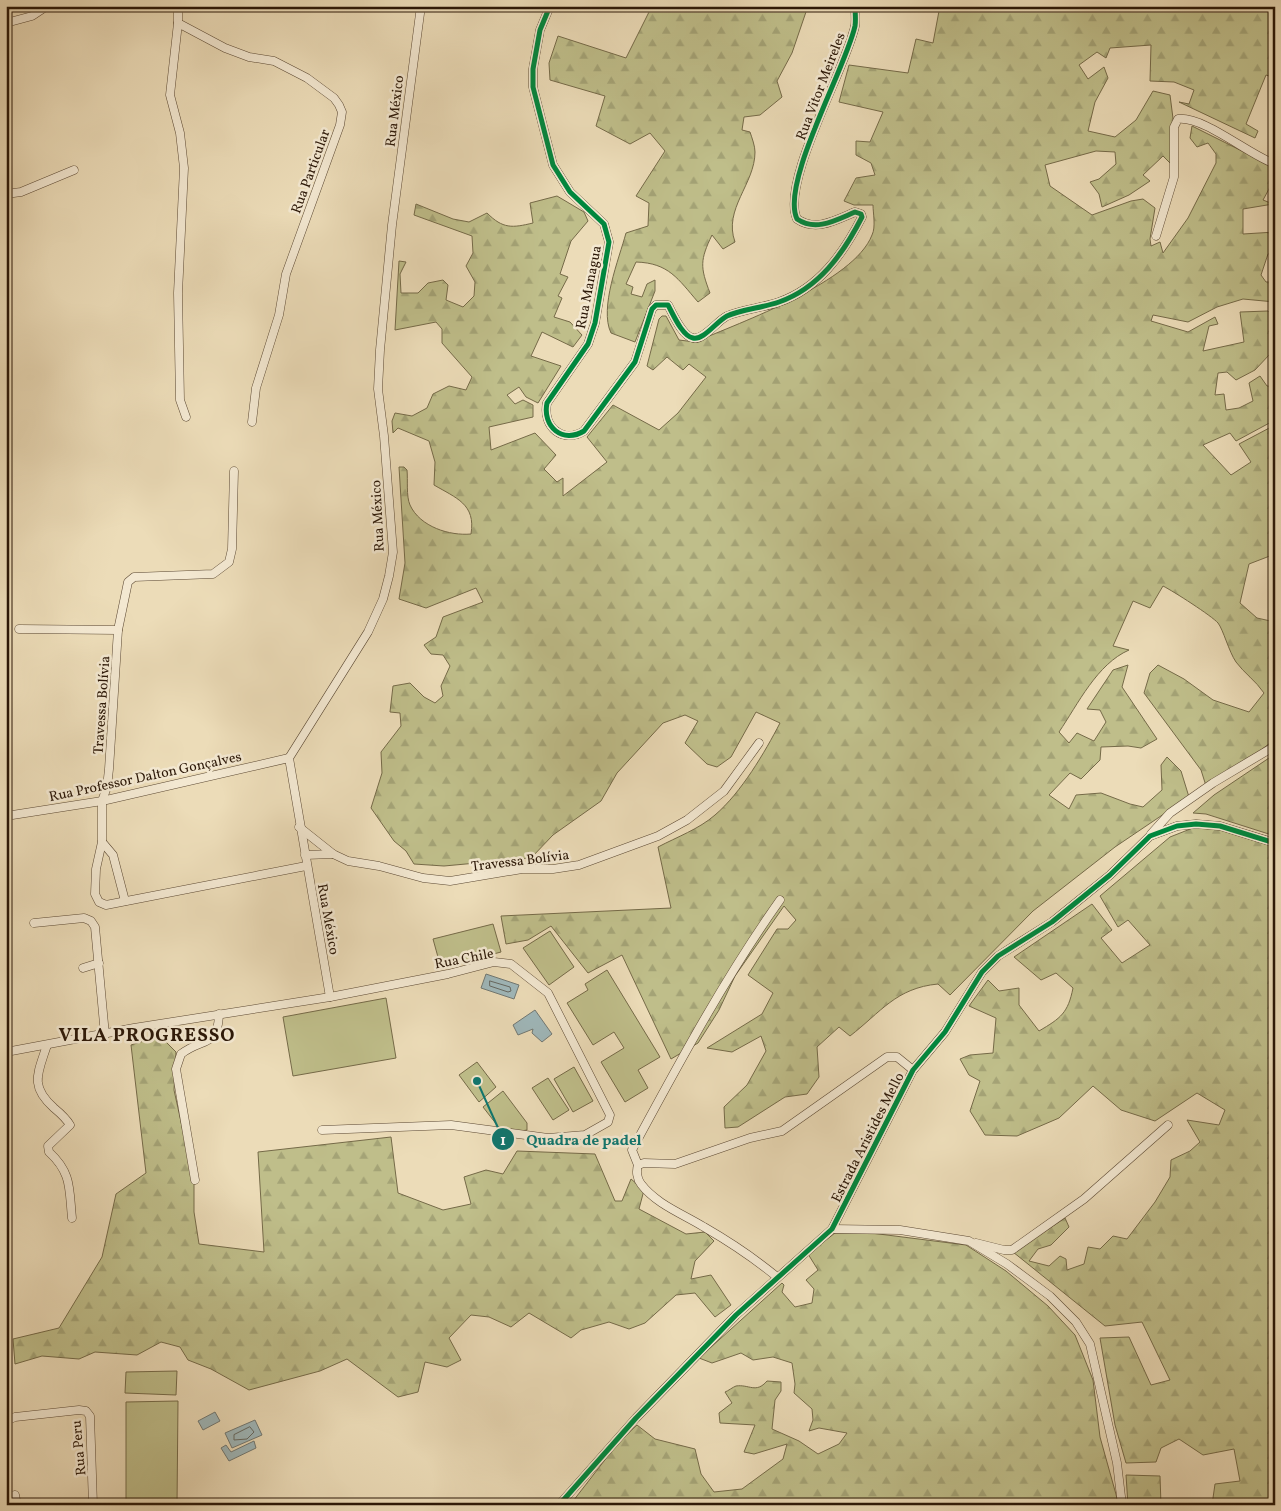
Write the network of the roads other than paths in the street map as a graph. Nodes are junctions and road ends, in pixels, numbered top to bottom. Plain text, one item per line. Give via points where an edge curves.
1 (47, 6) edge
2 (178, 6) edge
3 (421, 6) edge
4 (550, 6) edge
5 (856, 6) edge
6 (6, 23) edge
7 (178, 23) junction
8 (1275, 164) edge
9 (74, 170) dead end
10 (6, 194) edge
11 (1156, 236) dead end
12 (186, 417) dead end
13 (252, 422) dead end
14 (557, 432) joint
15 (234, 472) dead end
16 (19, 629) dead end
17 (118, 630) junction
18 (759, 743) dead end
19 (1275, 746) edge
20 (288, 758) junction
21 (102, 801) junction
22 (6, 816) edge
23 (299, 828) junction
24 (1150, 836) junction
25 (102, 842) junction
26 (1275, 843) edge
27 (305, 854) junction
28 (333, 854) junction
29 (306, 866) junction
30 (780, 900) dead end
31 (125, 901) junction
32 (34, 923) dead end
33 (99, 963) junction
34 (82, 968) dead end
35 (330, 997) junction
36 (219, 1014) junction
37 (105, 1035) junction
38 (47, 1045) junction
39 (6, 1052) edge
40 (913, 1070) junction
41 (1168, 1125) dead end
42 (322, 1130) dead end
43 (638, 1166) junction
44 (195, 1180) dead end
45 (72, 1218) dead end
46 (832, 1229) junction
47 (969, 1241) junction
48 (777, 1277) junction
49 (6, 1421) edge
50 (16, 1495) dead end
51 (17, 1505) edge
52 (94, 1505) edge
53 (559, 1505) edge
54 (1122, 1505) edge

1 - 6 street via 32,16
2 - 7 street
3 - 20 street, Rua México via 392,225 380,350 378,389 393,552 389,576 368,632
4 - 14 street, Rua Managua via 540,30 533,69 549,151 553,165 570,192 604,224 609,242 595,323 588,344 547,403 547,421
5 - 14 street, Rua Vitor Meireles via 855,25 816,121 792,202 797,219 809,225 834,222 855,212 861,214 848,245 826,272 807,286 780,302 730,315 700,338 686,334 668,305 656,305 635,362 599,414 576,436 568,437
7 - 12 street via 170,95 180,132 184,168 178,293 180,400
7 - 13 street, Rua Particular via 225,48 249,57 274,60 334,98 342,112 286,274 279,315 256,388
8 - 11 street via 1209,128 1178,119 1174,128 1174,177
9 - 10 street via 21,192
15 - 17 street, Travessa Bolívia via 229,562 213,574 134,578 126,588
16 - 17 street
17 - 21 street, Travessa Bolívia via 109,769
18 - 28 street, Travessa Bolívia via 724,791 688,820 658,836 578,865 522,869 450,881 348,861
19 - 24 street via 1170,813
20 - 21 street, Rua Professor Dalton Gonçalves
20 - 23 street, Rua México
21 - 22 street, Rua Professor Dalton Gonçalves
21 - 25 street, Travessa Bolívia
23 - 27 street, Rua México
23 - 28 street, Travessa Bolívia
24 - 26 street, Estrada Aristides Mello via 1177,826 1196,824 1220,826
24 - 40 street, Estrada Aristides Mello via 1110,875 1052,922 998,956 982,972 945,1032
25 - 31 street via 113,856
25 - 31 street, Travessa Bolívia via 95,894 99,902 106,905
27 - 28 street, Travessa Bolívia
27 - 29 street, Rua México
29 - 31 street, Travessa Bolívia
29 - 35 street, Rua México
30 - 43 street via 746,948 632,1150
32 - 33 street via 65,918 91,921 95,927
33 - 34 street
33 - 37 street
35 - 36 street, Rua Chile
35 - 42 street, Rua Chile via 494,962 511,964 548,993 610,1115 608,1122 585,1135 548,1138 451,1125
36 - 37 street, Rua Chile
36 - 44 street via 216,1034 188,1048 177,1061
37 - 38 street, Rua Chile
38 - 39 street, Rua Chile
38 - 45 street via 37,1087 70,1125 48,1146 68,1177
40 - 43 street via 896,1057 887,1057 782,1130 675,1164 644,1163
40 - 46 street, Estrada Aristides Mello
41 - 47 street via 1084,1199 1012,1250
43 - 48 street via 640,1182 651,1194 756,1260
46 - 47 street via 900,1230
46 - 48 street, Estrada Aristides Mello
47 - 54 street via 1050,1296 1076,1322 1090,1344 1117,1463
48 - 53 street, Estrada Aristides Mello via 636,1418
49 - 52 street, Rua Peru via 15,1417 86,1411 90,1416
50 - 51 street

